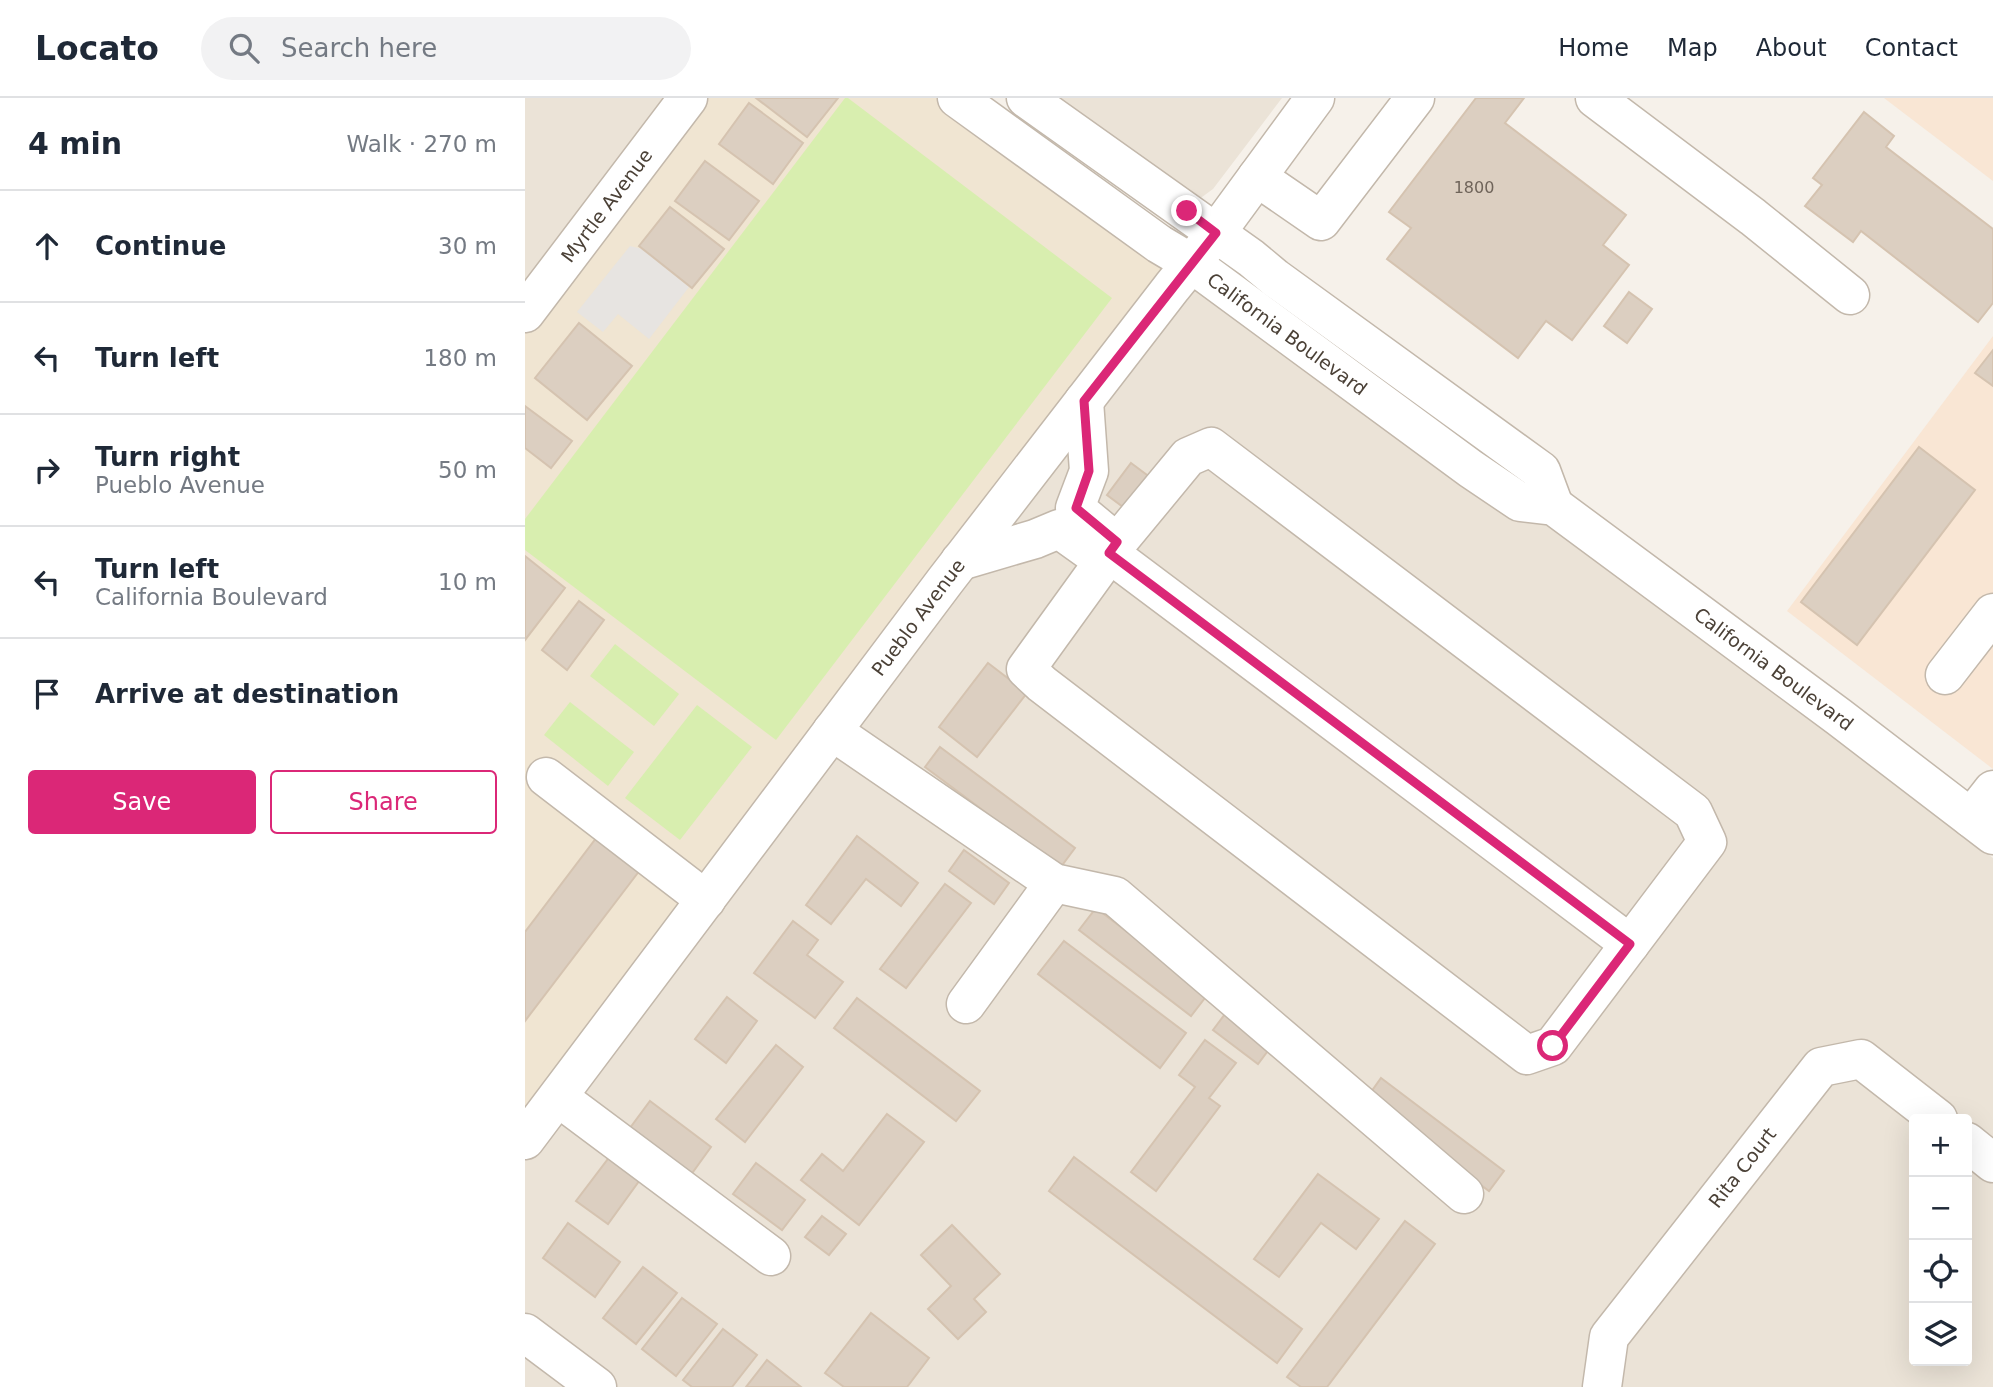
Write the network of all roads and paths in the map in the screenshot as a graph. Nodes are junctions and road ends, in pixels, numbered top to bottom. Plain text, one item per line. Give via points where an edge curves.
1 (688, 98) edge
2 (957, 98) edge
3 (1026, 98) edge
4 (1315, 98) edge
5 (1415, 98) edge
6 (1595, 98) edge
7 (1257, 177) junction
8 (1216, 233) junction
9 (1191, 263) junction
10 (1850, 295) dead end
11 (525, 313) edge
12 (1084, 401) junction
13 (1554, 506) junction
14 (1110, 552) junction
15 (960, 561) junction
16 (1993, 613) edge
17 (1945, 676) dead end
18 (832, 731) junction
19 (546, 777) dead end
20 (1986, 814) edge
21 (1054, 883) junction
22 (706, 900) junction
23 (1630, 944) junction
24 (966, 1004) dead end
25 (558, 1097) junction
26 (1932, 1114) edge
27 (525, 1140) edge
28 (1972, 1146) edge
29 (1993, 1163) edge
30 (1464, 1194) dead end
31 (771, 1256) dead end
32 (525, 1333) edge
33 (597, 1387) edge
34 (1602, 1387) edge

1 - 11 street, Myrtle Avenue
2 - 9 street, California Boulevard
3 - 8 street, California Boulevard
4 - 7 street, Pueblo Avenue
5 - 7 street via 1321,221
6 - 10 street
7 - 8 street, Pueblo Avenue
8 - 9 street, Pueblo Avenue
8 - 13 street, California Boulevard via 1541,471
9 - 12 street, Pueblo Avenue
9 - 13 street, California Boulevard via 1520,502
12 - 14 street via 1089,471 1076,508
12 - 15 street, Pueblo Avenue
13 - 20 street, California Boulevard via 1839,717
14 - 15 street via 1059,529
14 - 23 street
14 - 23 street via 1188,457 1211,447 1693,812 1707,842
14 - 23 street via 1025,669 1527,1055 1553,1046
15 - 18 street, Pueblo Avenue
16 - 17 street
18 - 21 street
18 - 22 street, Pueblo Avenue
19 - 22 street
21 - 24 street
21 - 30 street via 1115,896
22 - 25 street, Pueblo Avenue
25 - 27 street, Pueblo Avenue
25 - 31 street
26 - 34 street, Rita Court via 1861,1059 1821,1067 1609,1337
28 - 29 street
32 - 33 street

